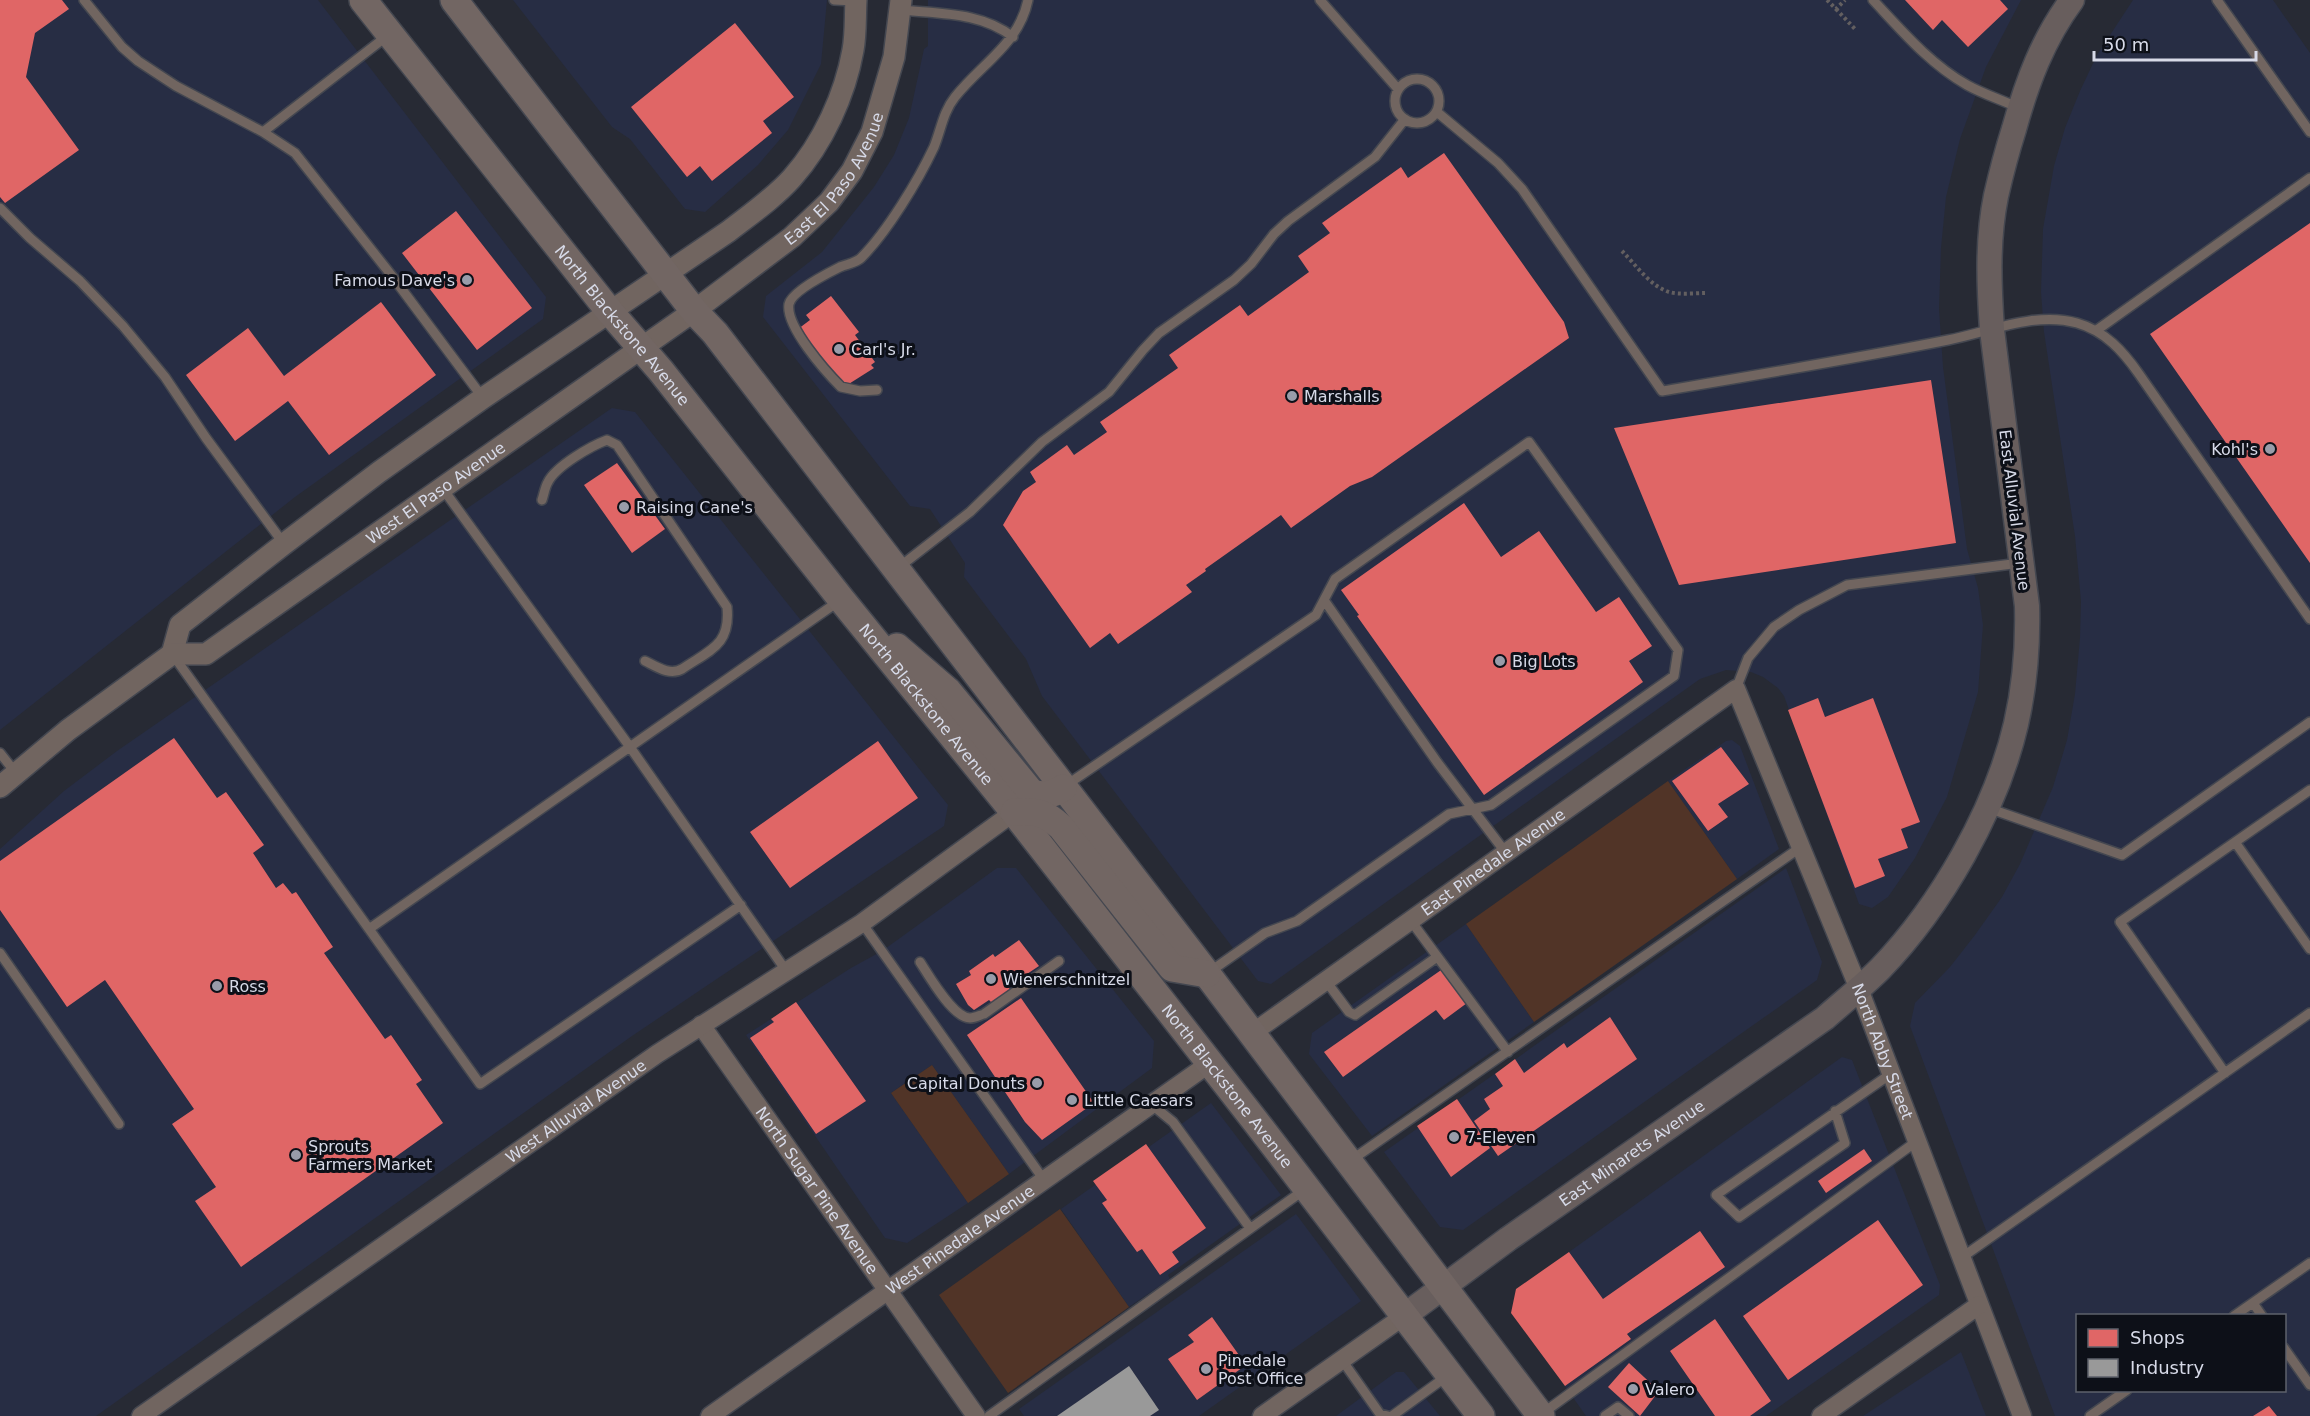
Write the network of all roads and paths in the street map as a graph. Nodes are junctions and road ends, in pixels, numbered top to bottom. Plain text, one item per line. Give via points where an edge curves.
1 (84, 0) edge
2 (363, 0) edge
3 (454, 0) edge
4 (834, 0) edge
5 (856, 0) edge
6 (882, 0) edge
7 (1028, 0) edge
8 (1320, 0) edge
9 (1827, 0) edge
10 (1845, 0) edge
11 (1873, 0) edge
12 (2072, 0) edge
13 (2217, 0) edge
14 (901, 5) edge
15 (1836, 9) junction
16 (1855, 29) dead end
17 (390, 34) junction
18 (1013, 37) junction
19 (1398, 89) junction
20 (2020, 108) junction
21 (1437, 112) junction
22 (1405, 119) junction
23 (263, 132) junction
24 (2310, 132) edge
25 (2310, 178) edge
26 (0, 208) edge
27 (1622, 251) dead end
28 (667, 275) junction
29 (1707, 293) dead end
30 (694, 311) junction
31 (610, 312) junction
32 (1992, 330) junction
33 (2097, 330) junction
34 (641, 348) junction
35 (877, 390) dead end
36 (483, 398) junction
37 (443, 489) junction
38 (542, 500) dead end
39 (284, 544) junction
40 (2022, 562) junction
41 (896, 570) junction
42 (841, 599) junction
43 (1324, 600) junction
44 (2310, 619) edge
45 (172, 654) junction
46 (645, 661) dead end
47 (1736, 689) junction
48 (2310, 722) edge
49 (630, 747) junction
50 (0, 753) edge
51 (8, 779) edge
52 (1063, 788) junction
53 (2310, 790) edge
54 (1986, 808) junction
55 (1472, 809) junction
56 (1014, 812) junction
57 (2235, 842) junction
58 (1801, 847) junction
59 (1506, 853) junction
60 (741, 905) junction
61 (1411, 921) junction
62 (862, 923) junction
63 (369, 929) junction
64 (2310, 949) edge
65 (0, 953) edge
66 (1437, 957) junction
67 (1059, 961) dead end
68 (920, 962) dead end
69 (787, 972) junction
70 (1207, 974) junction
71 (1326, 981) junction
72 (1859, 989) junction
73 (2310, 1013) edge
74 (701, 1025) junction
75 (1251, 1034) junction
76 (1508, 1052) junction
77 (1210, 1063) junction
78 (1892, 1073) junction
79 (2225, 1073) junction
80 (1151, 1104) junction
81 (1835, 1111) junction
82 (119, 1124) dead end
83 (1917, 1141) junction
84 (1348, 1163) junction
85 (1044, 1180) junction
86 (1307, 1188) junction
87 (1250, 1228) junction
88 (1961, 1258) junction
89 (2310, 1263) edge
90 (1443, 1287) junction
91 (888, 1290) junction
92 (2253, 1303) junction
93 (1979, 1305) junction
94 (2237, 1314) edge
95 (2261, 1314) edge
96 (1404, 1316) junction
97 (2286, 1351) edge
98 (1342, 1360) junction
99 (1449, 1374) junction
100 (2310, 1385) edge
101 (2124, 1392) edge
102 (1540, 1415) edge
103 (141, 1416) edge
104 (710, 1416) edge
105 (976, 1416) edge
106 (989, 1416) edge
107 (1262, 1416) edge
108 (1390, 1416) edge
109 (1480, 1416) edge
110 (1605, 1416) edge
111 (1629, 1416) edge
112 (1821, 1416) edge
113 (2022, 1416) edge
114 (2090, 1416) edge

1 - 23 lane via 138,61
2 - 17 main road, North Blackstone Avenue
3 - 28 main road
4 - 5 lane
5 - 28 street, East El Paso Avenue via 853,50 845,82 815,145 792,177 764,204
6 - 14 street via 890,6
7 - 18 lane
8 - 19 lane
9 - 15 path
10 - 15 path
11 - 20 lane via 1946,71 1969,86
12 - 20 main road, East Alluvial Avenue via 2037,58
13 - 24 lane
14 - 18 lane via 974,17 995,24
14 - 30 street, East El Paso Avenue via 891,68 872,132 852,171 829,202 792,237
15 - 16 path
17 - 23 lane
17 - 31 main road, North Blackstone Avenue
18 - 35 lane via 954,98 917,178 859,260 826,274 789,302 795,329 841,387
19 - 21 lane via 1418,78 1432,84 1439,97
19 - 22 lane via 1395,102
20 - 32 main road, East Alluvial Avenue via 1996,198 1989,278
21 - 22 lane via 1420,123
21 - 32 lane via 1498,163 1522,189 1662,392
22 - 41 lane via 1375,157 1287,221 1234,280 1159,333 1109,392 1042,442 970,512
23 - 36 lane via 295,153 307,167
25 - 33 lane
26 - 39 lane via 80,280 123,326 165,377
27 - 29 path via 1668,292
28 - 30 main road
28 - 31 street
30 - 34 street, West El Paso Avenue
30 - 41 main road via 715,333
31 - 34 main road, North Blackstone Avenue
31 - 36 street
32 - 33 lane via 2050,320 2076,322
32 - 40 main road, East Alluvial Avenue
33 - 44 lane via 2133,365
34 - 37 street, West El Paso Avenue
34 - 42 main road, North Blackstone Avenue
36 - 39 street
37 - 45 street, West El Paso Avenue via 206,654
37 - 49 lane
38 - 46 lane via 557,471 594,445 607,440 617,445 728,607 729,624 722,642 676,673
39 - 45 street via 180,625
40 - 47 lane via 1847,585 1774,627 1748,658
40 - 54 main road, East Alluvial Avenue via 2028,650 2016,724
41 - 52 main road
42 - 49 lane
42 - 52 main road via 948,692 1031,792 1051,795
42 - 56 main road, North Blackstone Avenue
43 - 52 lane via 1316,615
43 - 55 lane
43 - 55 lane via 1335,579 1529,442 1678,650 1674,676 1491,805
45 - 51 street
45 - 63 lane
47 - 58 street, North Abby Street
47 - 59 street, East Pinedale Avenue
48 - 54 lane via 2122,855
49 - 60 lane
49 - 63 lane
50 - 51 lane
52 - 70 main road
53 - 57 lane
54 - 72 main road, East Alluvial Avenue via 1939,896 1900,947
55 - 59 lane
55 - 70 lane via 1449,814 1297,921 1264,933
56 - 62 street, West Alluvial Avenue
56 - 70 main road via 1039,812 1061,827 1172,968
56 - 77 main road, North Blackstone Avenue
57 - 64 lane
57 - 79 lane via 2120,922
58 - 72 street, North Abby Street
58 - 76 lane
59 - 61 street, East Pinedale Avenue
60 - 63 lane via 480,1084
60 - 69 lane
61 - 66 lane
61 - 71 street, East Pinedale Avenue
62 - 69 street, West Alluvial Avenue
62 - 85 lane
65 - 82 lane
66 - 71 lane via 1355,1015
66 - 76 lane
67 - 68 lane via 984,1014 971,1018 961,1016 950,1005
69 - 74 street, West Alluvial Avenue
70 - 75 main road
71 - 75 street, East Pinedale Avenue
72 - 78 street, North Abby Street
72 - 90 main road, East Minarets Avenue via 1824,1018
73 - 79 lane
74 - 91 street, North Sugar Pine Avenue
74 - 103 street, West Alluvial Avenue
75 - 84 main road
76 - 84 lane
77 - 80 street, West Pinedale Avenue
77 - 86 main road, North Blackstone Avenue
78 - 81 lane
78 - 83 street, North Abby Street
79 - 88 lane
80 - 85 street, West Pinedale Avenue
80 - 87 lane via 1173,1122
81 - 81 lane via 1798,1137 1716,1195 1739,1217 1845,1143
83 - 88 street, North Abby Street
83 - 102 lane
84 - 90 main road
85 - 91 street, West Pinedale Avenue
86 - 87 lane
86 - 96 main road, North Blackstone Avenue
87 - 106 lane
88 - 93 street, North Abby Street
89 - 92 lane
90 - 96 main road, East Minarets Avenue
90 - 102 main road
91 - 104 street, West Pinedale Avenue
91 - 105 street, North Sugar Pine Avenue
92 - 94 lane
92 - 95 lane
93 - 112 street
93 - 113 street, North Abby Street
96 - 98 street
96 - 99 main road, North Blackstone Avenue
97 - 100 lane
98 - 107 street
98 - 108 lane via 1380,1414
99 - 108 lane
99 - 109 main road, North Blackstone Avenue
101 - 114 lane
110 - 111 lane via 1618,1407

